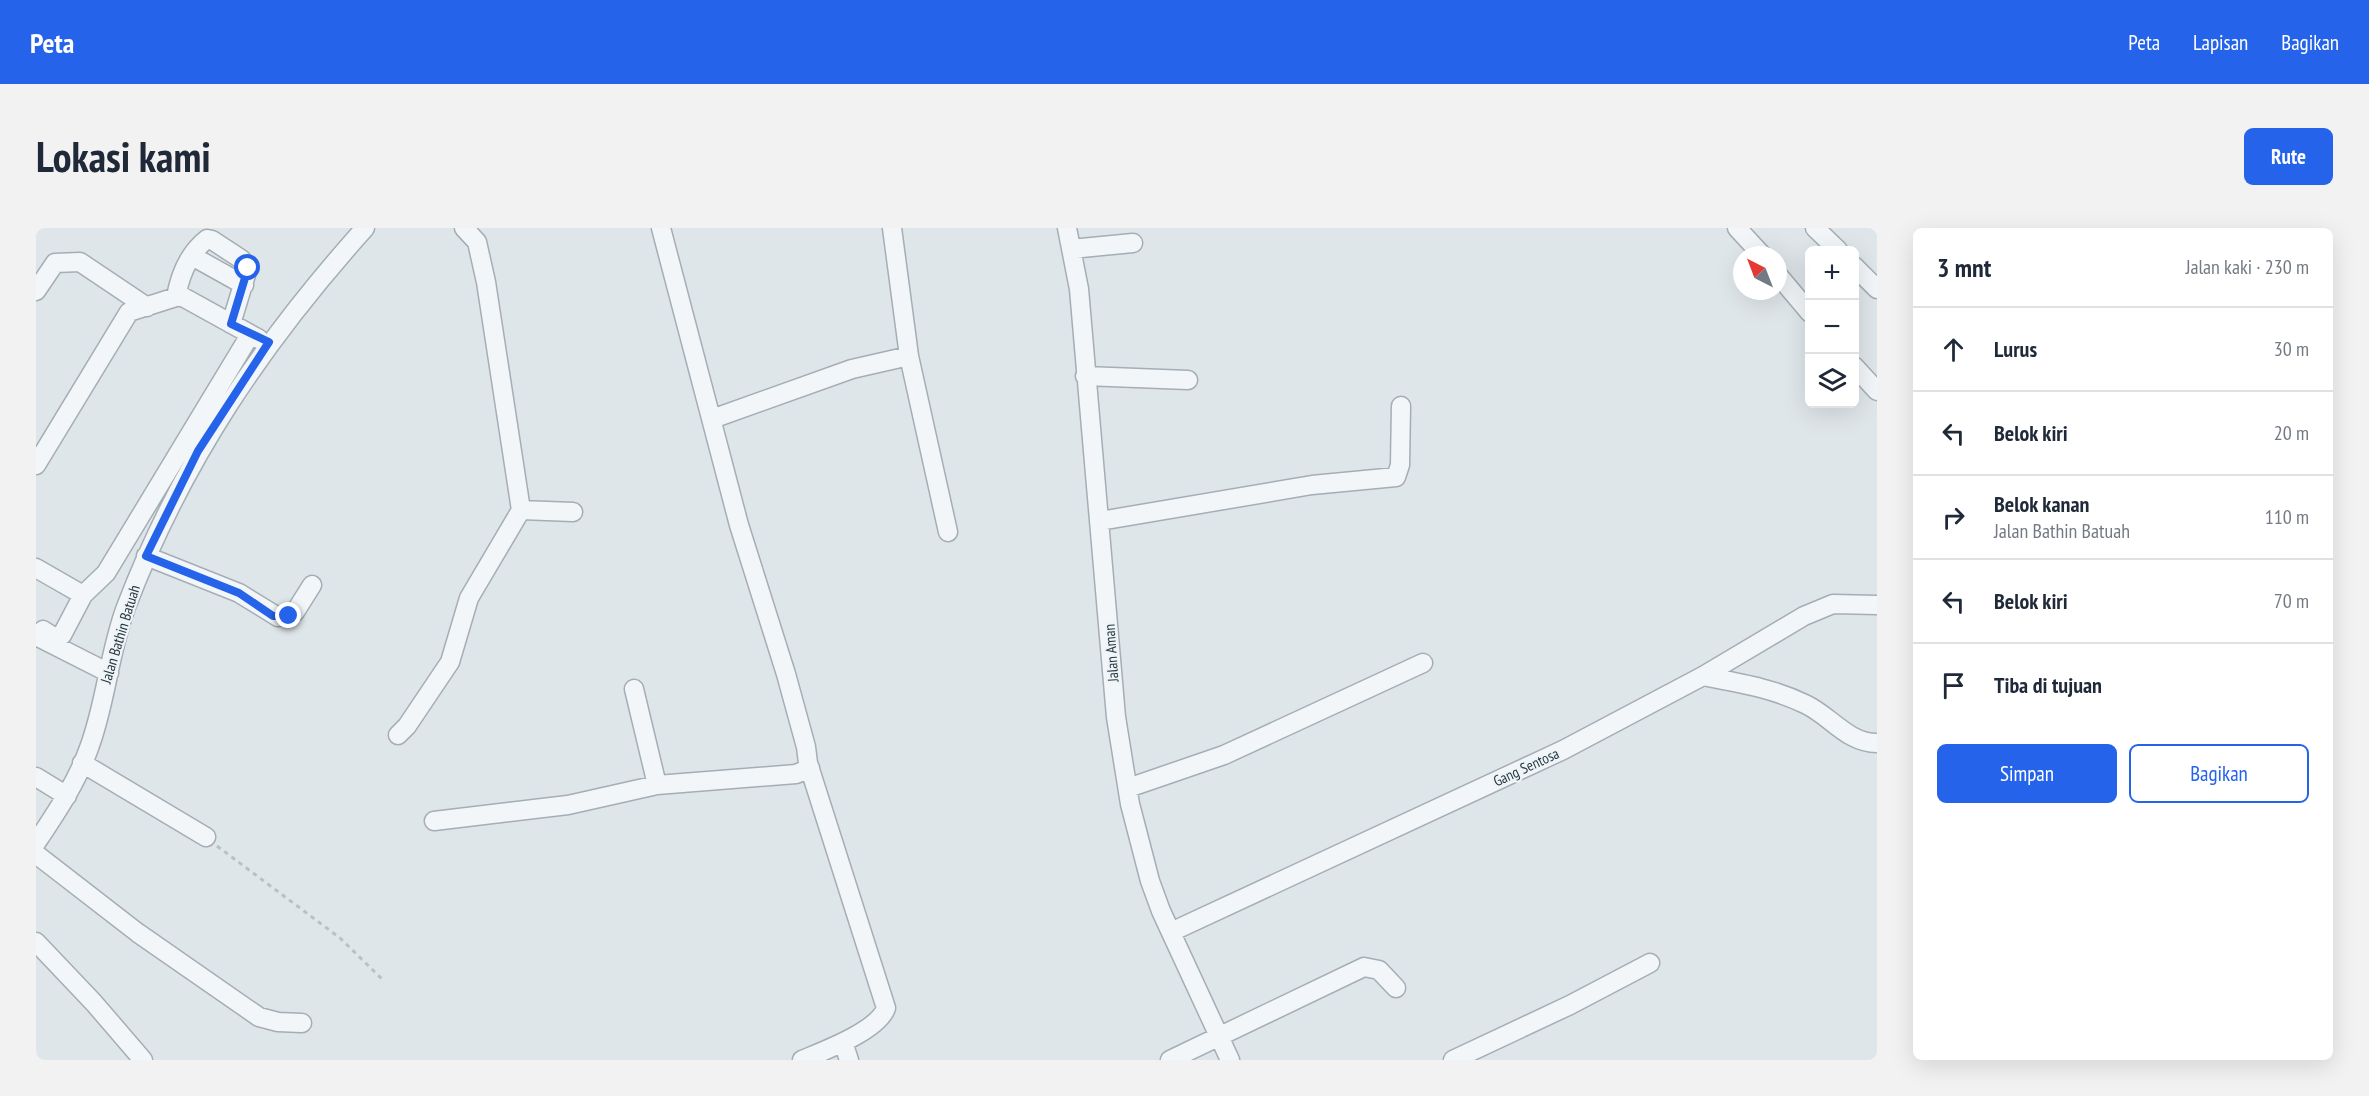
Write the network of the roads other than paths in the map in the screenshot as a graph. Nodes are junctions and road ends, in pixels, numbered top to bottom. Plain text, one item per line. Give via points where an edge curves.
1 (365, 228) edge
2 (464, 228) edge
3 (662, 228) edge
4 (892, 228) edge
5 (1067, 228) edge
6 (1737, 228) edge
7 (1815, 228) edge
8 (1133, 243) dead end
9 (1753, 246) edge
10 (1834, 246) edge
11 (1071, 249) junction
12 (1859, 271) edge
13 (1787, 286) edge
14 (1877, 289) edge
15 (36, 291) edge
16 (176, 297) junction
17 (147, 307) junction
18 (1805, 308) edge
19 (231, 324) junction
20 (250, 335) junction
21 (269, 342) junction
22 (909, 356) junction
23 (1859, 371) edge
24 (1085, 376) junction
25 (1188, 380) dead end
26 (1877, 391) edge
27 (1401, 406) dead end
28 (712, 419) junction
29 (36, 465) edge
30 (521, 510) junction
31 (573, 512) dead end
32 (1100, 522) junction
33 (948, 532) dead end
34 (146, 556) junction
35 (36, 568) edge
36 (312, 585) dead end
37 (83, 595) junction
38 (1877, 605) edge
39 (36, 626) edge
40 (36, 636) edge
41 (1423, 663) dead end
42 (109, 673) junction
43 (1703, 676) junction
44 (634, 689) dead end
45 (398, 735) dead end
46 (1877, 743) edge
47 (82, 763) junction
48 (810, 768) junction
49 (36, 777) edge
50 (657, 785) junction
51 (1128, 788) junction
52 (67, 796) junction
53 (434, 821) dead end
54 (206, 837) road end
55 (36, 843) edge
56 (36, 854) edge
57 (1171, 932) junction
58 (36, 942) edge
59 (1650, 963) dead end
60 (1396, 988) dead end
61 (302, 1023) dead end
62 (1220, 1036) junction
63 (843, 1042) junction
64 (143, 1060) edge
65 (802, 1060) edge
66 (849, 1060) edge
67 (1170, 1060) edge
68 (1230, 1060) edge
69 (1453, 1060) edge

1 - 21 street, Jalan Bathin Batuah
2 - 30 street via 477,242 486,282
3 - 28 street
4 - 22 street
5 - 11 street, Jalan Aman
6 - 9 street
7 - 10 street
8 - 11 street
11 - 24 street, Jalan Aman via 1079,289
12 - 14 street
13 - 18 street
15 - 17 street via 55,263 80,262
16 - 17 street
16 - 19 street via 186,298
16 - 19 street via 179,277 192,256 244,285
17 - 29 street via 125,316
19 - 20 street
20 - 21 street
20 - 37 street via 106,573
21 - 34 street, Jalan Bathin Batuah via 198,451
22 - 28 street via 852,369
22 - 33 street
23 - 26 street
24 - 25 street
24 - 32 street, Jalan Aman
27 - 32 street via 1400,465 1396,477 1312,486
28 - 48 street
30 - 31 street
30 - 45 street via 469,598 450,662
32 - 51 street, Jalan Aman via 1116,717
34 - 36 street via 239,593 278,617 295,612
34 - 42 street, Jalan Bathin Batuah via 124,610
35 - 37 street
37 - 39 street via 59,637
38 - 43 street, Gang Sentosa via 1833,604 1804,616
40 - 42 street
41 - 51 street via 1224,755
42 - 47 street, Jalan Bathin Batuah via 90,748
43 - 46 street via 1777,692 1815,709 1855,739
43 - 57 street, Gang Sentosa via 1563,750
44 - 50 street
47 - 52 street, Jalan Bathin Batuah
47 - 54 street
48 - 50 street via 795,774
48 - 63 street via 886,1008 882,1016
49 - 52 street
50 - 53 street via 540,809
51 - 57 street, Jalan Aman via 1150,881
52 - 55 street, Jalan Bathin Batuah
56 - 61 street via 138,933 259,1017
57 - 62 street, Jalan Aman
58 - 64 street
59 - 69 street
60 - 62 street via 1373,966 1364,967
62 - 67 street
62 - 68 street, Jalan Aman
63 - 65 street
63 - 66 street

